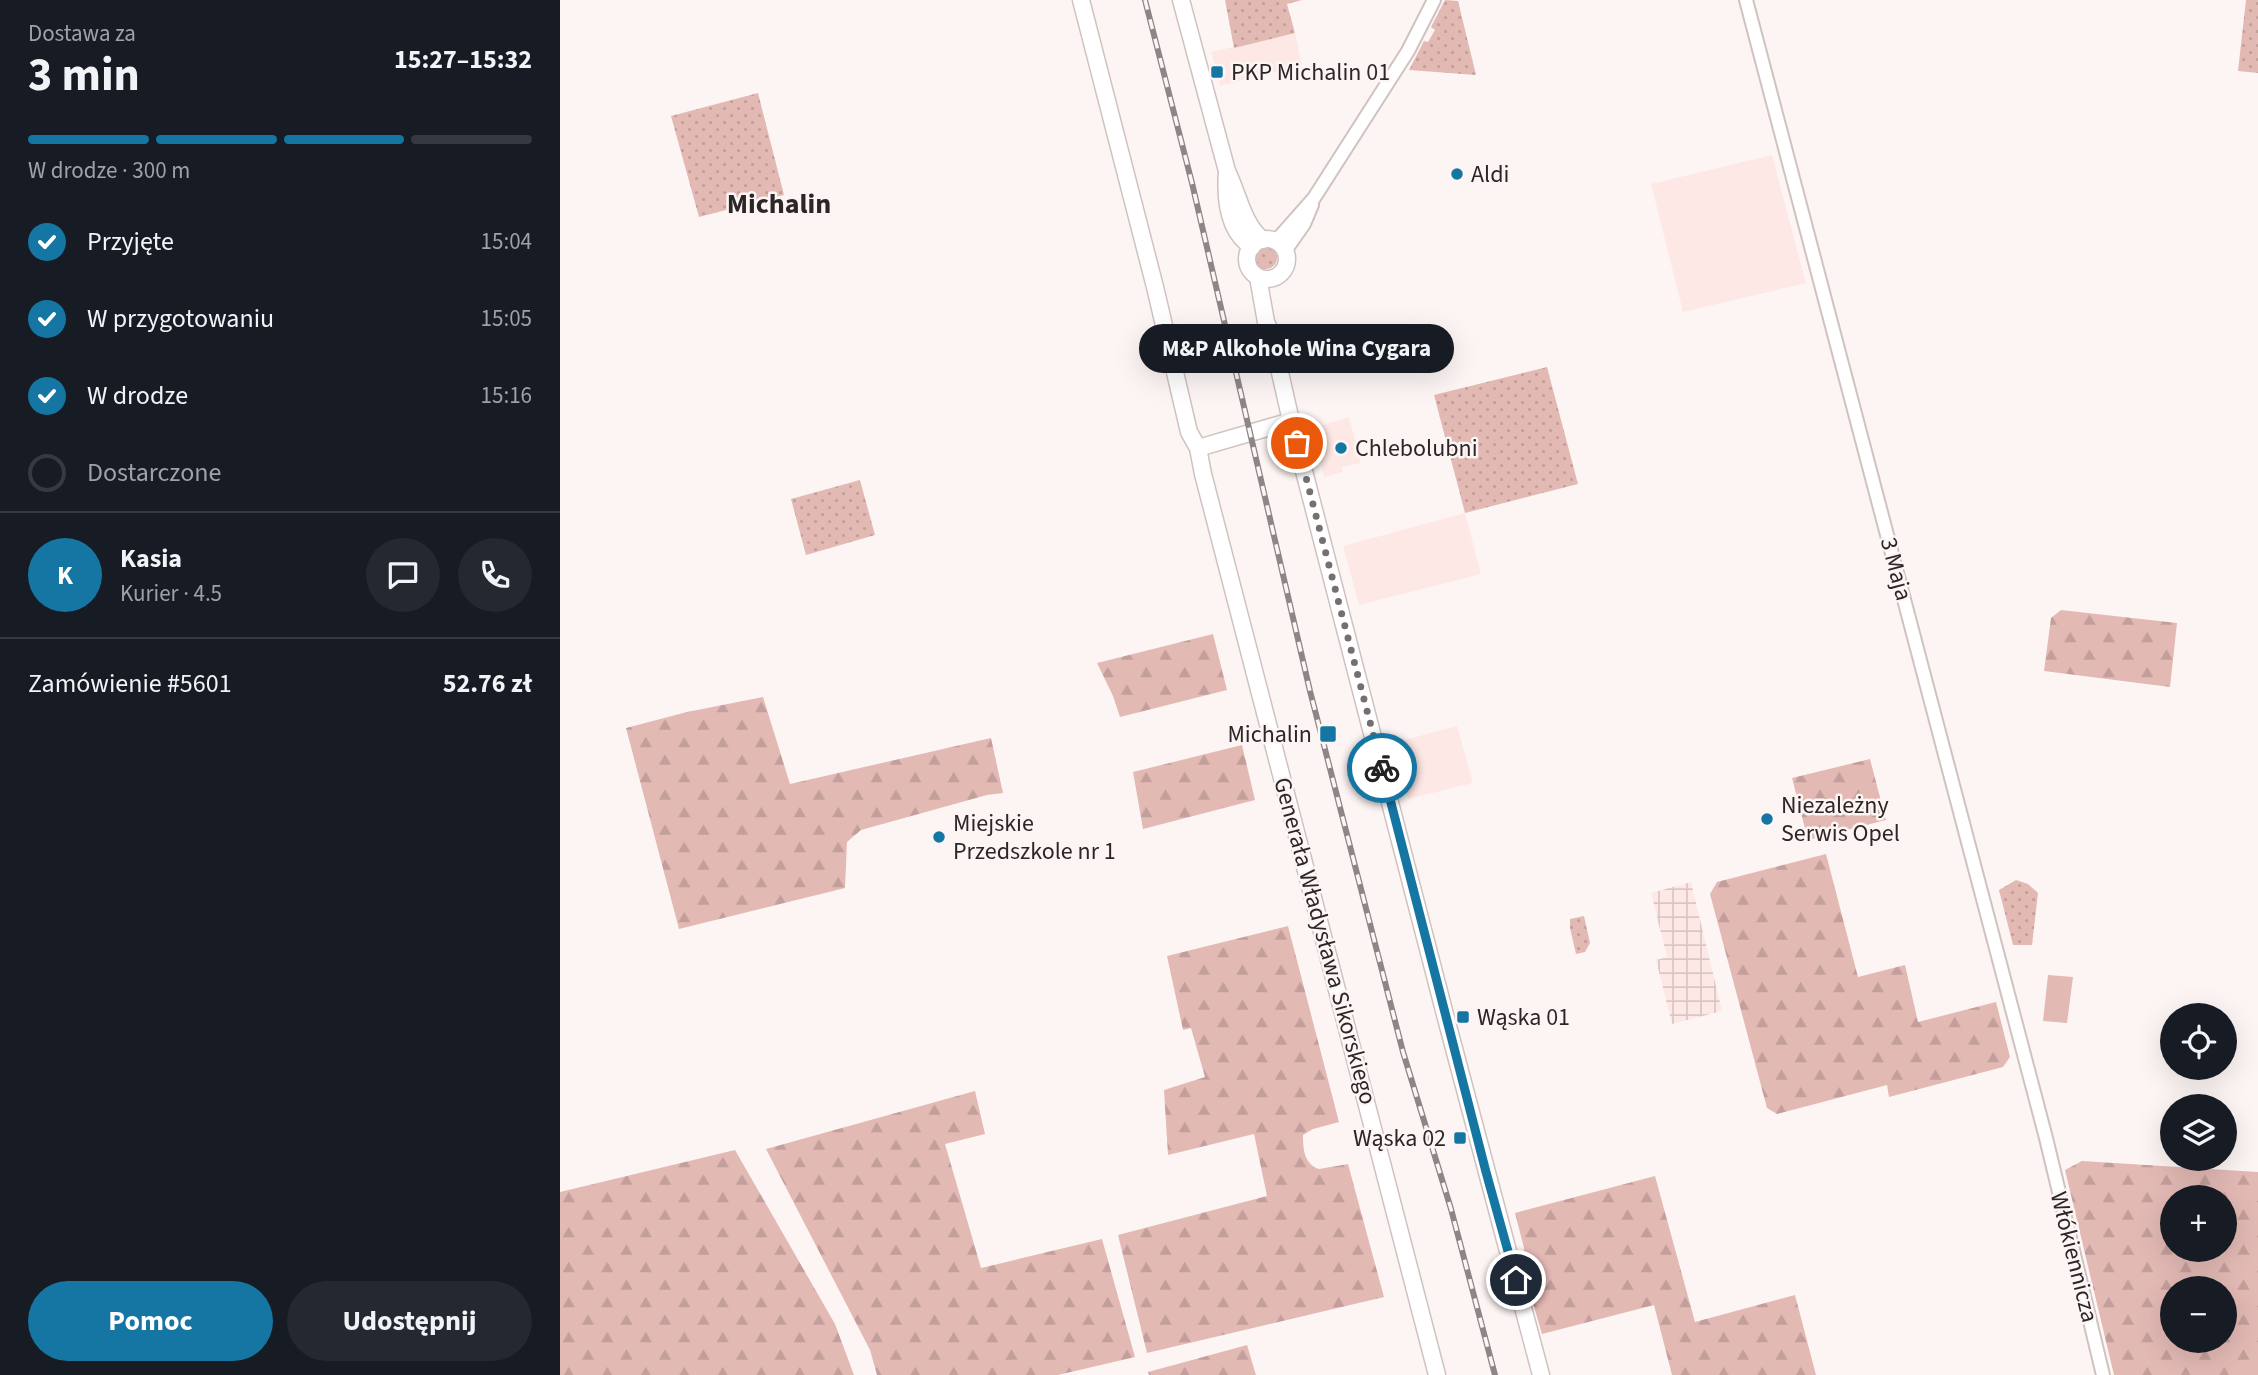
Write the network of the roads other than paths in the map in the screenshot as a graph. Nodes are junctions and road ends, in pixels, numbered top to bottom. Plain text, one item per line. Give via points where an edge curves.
1 (1081, 0) edge
2 (1181, 0) edge
3 (1434, 0) edge
4 (1746, 0) edge
5 (1269, 245) junction
6 (1266, 277) junction
7 (1292, 421) junction
8 (1198, 448) junction
9 (2046, 1138) joint
10 (1437, 1375) edge
11 (1541, 1375) edge
12 (2103, 1375) edge

1 - 8 main road, Generała Władysława Sikorskiego via 1189,432
2 - 5 main road via 1227,170 1225,192 1236,233
3 - 5 street via 1408,51 1314,198 1310,213
4 - 9 street, 3 Maja
5 - 6 main road via 1286,267
5 - 6 main road via 1248,256 1248,265
6 - 7 main road via 1266,321
7 - 8 main road
7 - 11 main road
8 - 10 main road, Generała Władysława Sikorskiego
9 - 12 street, Włókiennicza

